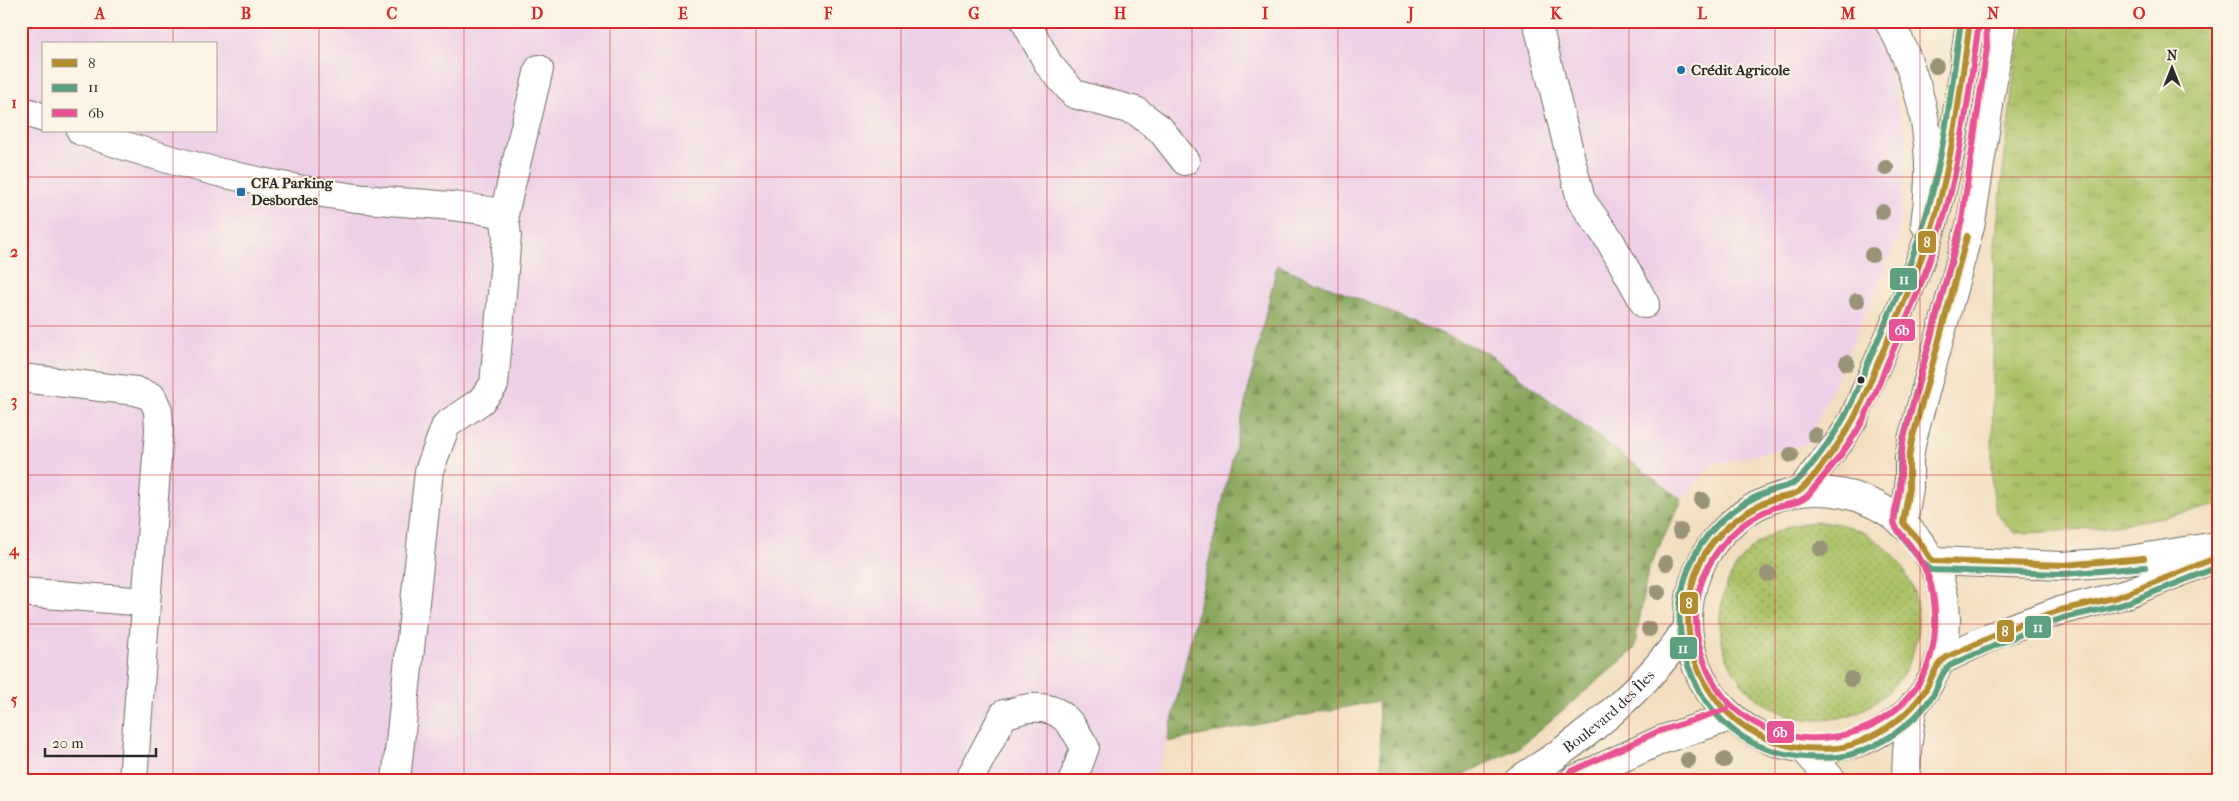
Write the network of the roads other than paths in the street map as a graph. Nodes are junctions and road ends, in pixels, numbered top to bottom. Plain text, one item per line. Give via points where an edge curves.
1 (1025, 21) edge
2 (1537, 21) edge
3 (1888, 21) edge
4 (1970, 21) edge
5 (2002, 21) edge
6 (1996, 34) edge
7 (539, 69) dead end
8 (21, 110) edge
9 (42, 117) edge
10 (84, 132) edge
11 (1185, 161) dead end
12 (504, 214) junction
13 (1919, 265) junction
14 (1645, 304) dead end
15 (21, 378) edge
16 (1799, 492) junction
17 (1902, 523) junction
18 (2218, 546) edge
19 (2218, 557) edge
20 (1932, 561) junction
21 (21, 592) edge
22 (146, 602) junction
23 (1687, 630) junction
24 (1940, 660) junction
25 (1912, 709) junction
26 (1730, 717) junction
27 (1804, 749) junction
28 (133, 780) edge
29 (396, 780) edge
30 (970, 780) edge
31 (1074, 780) edge
32 (1518, 780) edge
33 (1574, 780) edge
34 (1832, 780) edge
35 (1906, 780) edge

1 - 11 main road via 1049,65 1074,94 1136,111 1160,129
2 - 14 main road via 1580,200 1609,239
3 - 13 main road via 1921,96 1930,157
4 - 13 main road via 1948,160
5 - 6 main road
6 - 17 main road via 1971,222 1912,440 1909,488
7 - 12 main road
8 - 9 main road
10 - 12 main road via 242,179 351,197 476,208
12 - 29 main road via 507,236 494,385 480,400 446,425 429,471
13 - 16 main road via 1854,418
15 - 22 main road via 136,391 152,397 158,410 159,430
16 - 17 main road via 1836,492 1871,503
16 - 23 main road via 1748,510 1726,527 1708,549 1695,574 1688,602
17 - 20 main road
18 - 20 main road via 2116,562 2064,566
19 - 24 main road via 2123,595 2059,611 2003,631
20 - 24 main road via 1944,593 1946,627
21 - 22 main road
22 - 28 main road
23 - 26 main road via 1694,662 1704,684
23 - 32 main road, Boulevard des Îles via 1666,659 1620,705 1570,745
24 - 25 main road via 1924,694
25 - 27 main road via 1881,733 1843,747
25 - 35 main road
26 - 27 main road via 1777,744
26 - 33 main road via 1662,740
27 - 34 main road
30 - 31 main road via 1004,714 1031,708 1056,711 1071,722 1085,747

